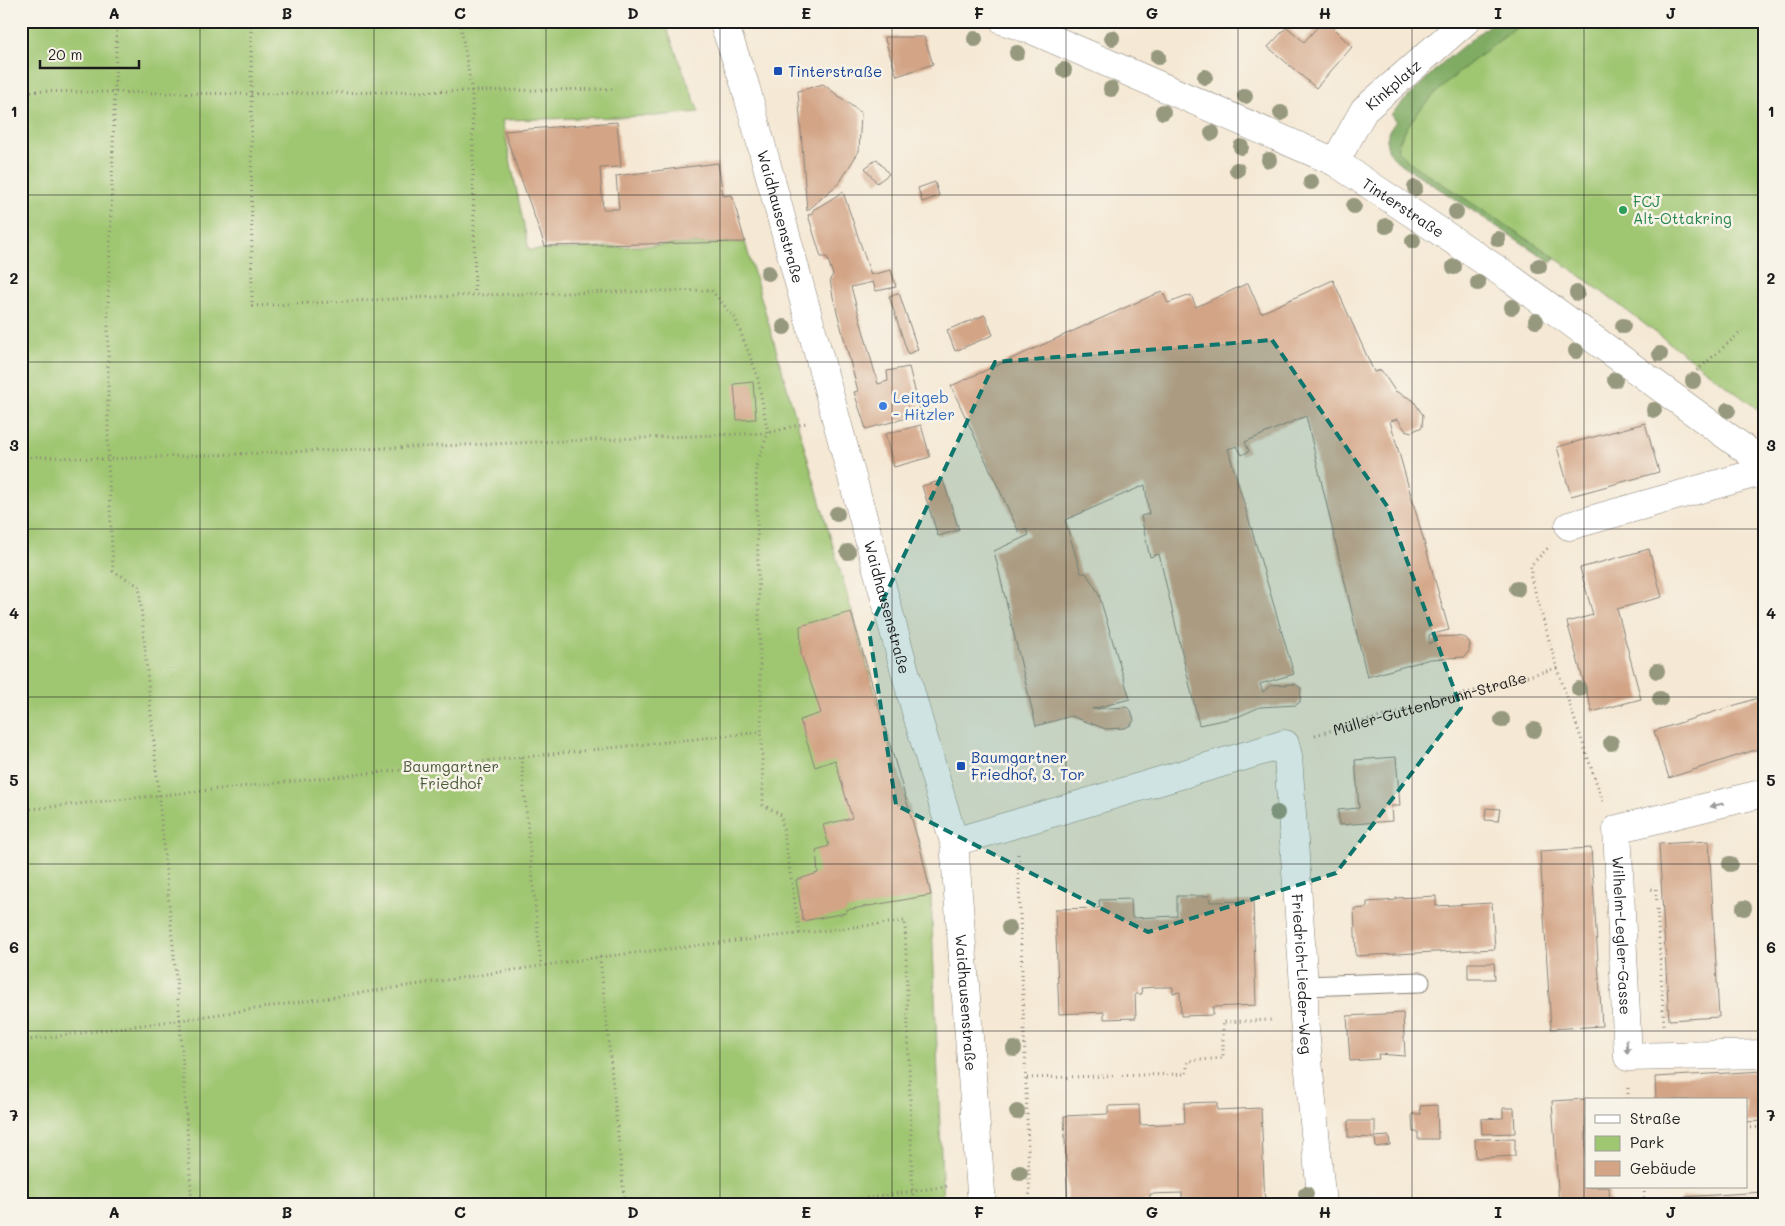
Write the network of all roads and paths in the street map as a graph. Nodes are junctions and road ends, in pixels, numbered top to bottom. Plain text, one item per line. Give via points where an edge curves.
1 (117, 21) edge
2 (251, 21) edge
3 (460, 21) edge
4 (723, 21) edge
5 (1004, 21) edge
6 (1466, 21) edge
7 (613, 89) dead end
8 (21, 91) edge
9 (472, 93) junction
10 (116, 94) junction
11 (250, 94) junction
12 (1335, 162) junction
13 (475, 295) junction
14 (1742, 331) dead end
15 (1673, 398) junction
16 (834, 416) junction
17 (768, 433) junction
18 (21, 456) edge
19 (108, 459) junction
20 (1764, 463) edge
21 (1764, 471) edge
22 (1570, 526) joint
23 (1557, 668) junction
24 (761, 732) junction
25 (1285, 744) junction
26 (521, 757) junction
27 (1764, 793) edge
28 (157, 796) junction
29 (21, 810) edge
30 (1617, 829) junction
31 (954, 842) junction
32 (1022, 848) dead end
33 (1650, 889) dead end
34 (800, 935) junction
35 (600, 957) junction
36 (541, 966) junction
37 (1655, 977) dead end
38 (1661, 977) junction
39 (1420, 982) dead end
40 (1304, 986) junction
41 (1304, 1019) junction
42 (180, 1020) junction
43 (21, 1041) edge
44 (1764, 1054) edge
45 (1666, 1056) junction
46 (1027, 1078) junction
47 (1764, 1127) edge
48 (1748, 1128) edge
49 (1644, 1188) edge
50 (912, 1191) junction
51 (982, 1194) edge
52 (192, 1205) edge
53 (625, 1205) edge
54 (817, 1205) edge
55 (913, 1205) edge
56 (1030, 1205) edge
57 (1322, 1205) edge
58 (1645, 1205) edge

1 - 10 path
2 - 11 path
3 - 9 path
4 - 16 street, Waidhausenstraße via 746,85
5 - 12 street, Tinterstraße via 1032,30
6 - 12 street, Kinkplatz via 1364,110
7 - 9 path
8 - 10 path
9 - 11 path
9 - 13 path
10 - 11 path
10 - 19 path via 108,306
11 - 13 path via 252,306
12 - 15 street, Tinterstraße via 1510,278
13 - 17 path via 712,290 734,318 754,366
14 - 15 path via 1700,366
15 - 20 street, Tinterstraße
16 - 17 path
16 - 31 street, Waidhausenstraße
17 - 19 path
17 - 24 path via 756,466
18 - 19 path
19 - 28 path via 113,571 139,586
21 - 22 street
22 - 23 path via 1532,566 1531,577
23 - 25 path, Müller-Guttenbrunn-Straße
23 - 30 path via 1600,797
24 - 26 path
24 - 34 path via 763,805 781,815
25 - 31 street
25 - 40 street, Friedrich-Lieder-Weg
26 - 28 path
26 - 36 path
27 -> 30 street
28 - 29 path
28 - 42 path
30 -> 45 street, Wilhelm-Legler-Gasse via 1628,1057
31 - 51 street, Waidhausenstraße
32 - 46 path via 1018,852
33 - 38 path via 1656,889
34 - 35 path
34 - 50 path via 905,921
35 - 36 path
35 - 53 path
36 - 42 path
37 - 38 path
38 - 45 path
39 - 40 lane
40 - 41 street, Friedrich-Lieder-Weg
41 - 46 path via 1223,1022 1223,1058 1188,1061 1186,1074
41 - 57 street, Friedrich-Lieder-Weg
42 - 43 path
42 - 52 path
44 - 45 street, Wilhelm-Legler-Gasse
46 - 56 path
47 - 48 path
49 - 58 path
50 - 51 path
50 - 54 path
50 - 55 path

